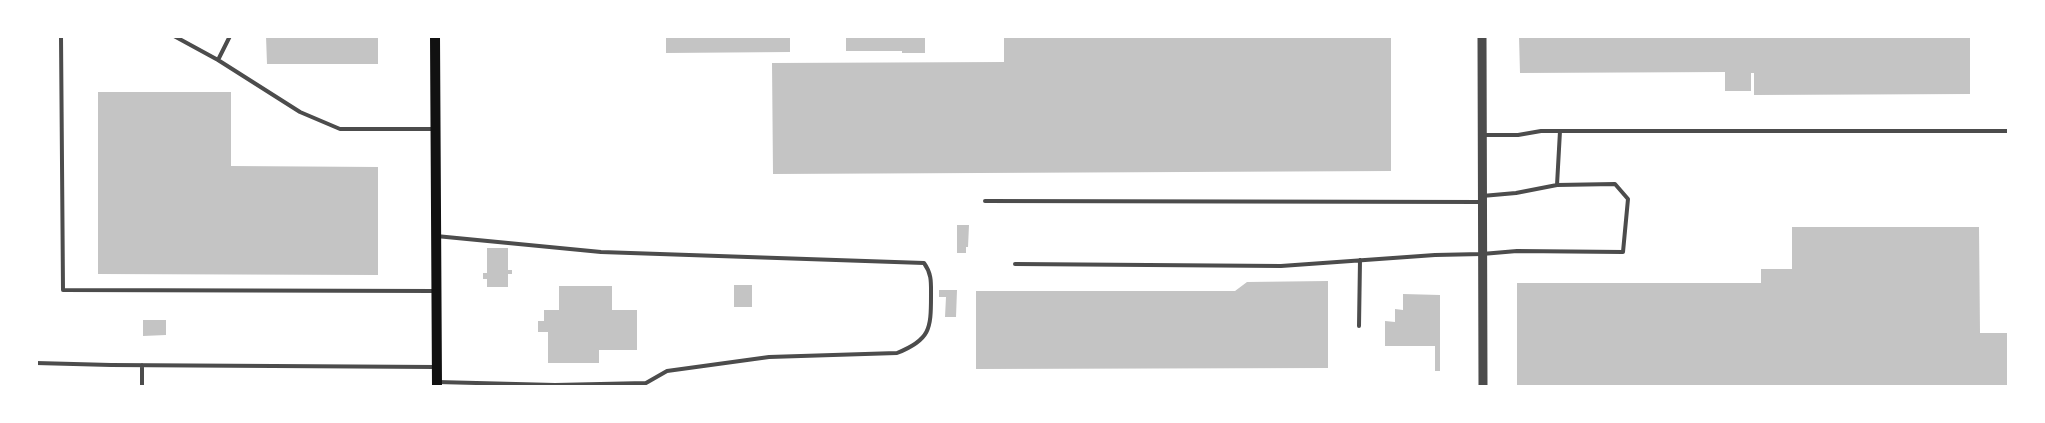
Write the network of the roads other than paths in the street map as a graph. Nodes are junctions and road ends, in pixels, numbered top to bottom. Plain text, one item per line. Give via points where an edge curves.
1 (61, 36) edge
2 (174, 36) edge
3 (230, 36) edge
4 (435, 36) edge
5 (1482, 36) edge
6 (218, 60) junction
7 (434, 129) junction
8 (1560, 131) junction
9 (2009, 131) edge
10 (1482, 135) junction
11 (1557, 185) junction
12 (1482, 199) junction
13 (985, 202) dead end
14 (435, 236) junction
15 (1482, 254) junction
16 (1360, 260) junction
17 (1015, 264) dead end
18 (436, 291) junction
19 (1359, 326) dead end
20 (36, 363) edge
21 (142, 365) junction
22 (437, 367) junction
23 (437, 384) edge
24 (142, 387) edge
25 (1482, 387) edge

1 - 18 lane via 63,290
2 - 6 lane
3 - 6 lane
4 - 7 main road
5 - 10 street
6 - 7 lane via 300,112 340,129
7 - 14 main road
8 - 9 lane
8 - 10 lane
8 - 11 lane
10 - 12 street
11 - 12 lane
11 - 15 lane via 1615,184 1628,198 1623,252 1517,251
12 - 13 lane
12 - 15 street
14 - 18 main road
14 - 23 lane via 601,252 924,263 930,272 931,322 923,338 913,347 897,353 769,357 667,370 646,383
15 - 16 lane
15 - 25 street
16 - 17 lane via 1280,266
16 - 19 lane
18 - 22 main road
20 - 21 lane
21 - 22 lane
21 - 24 lane
22 - 23 main road

